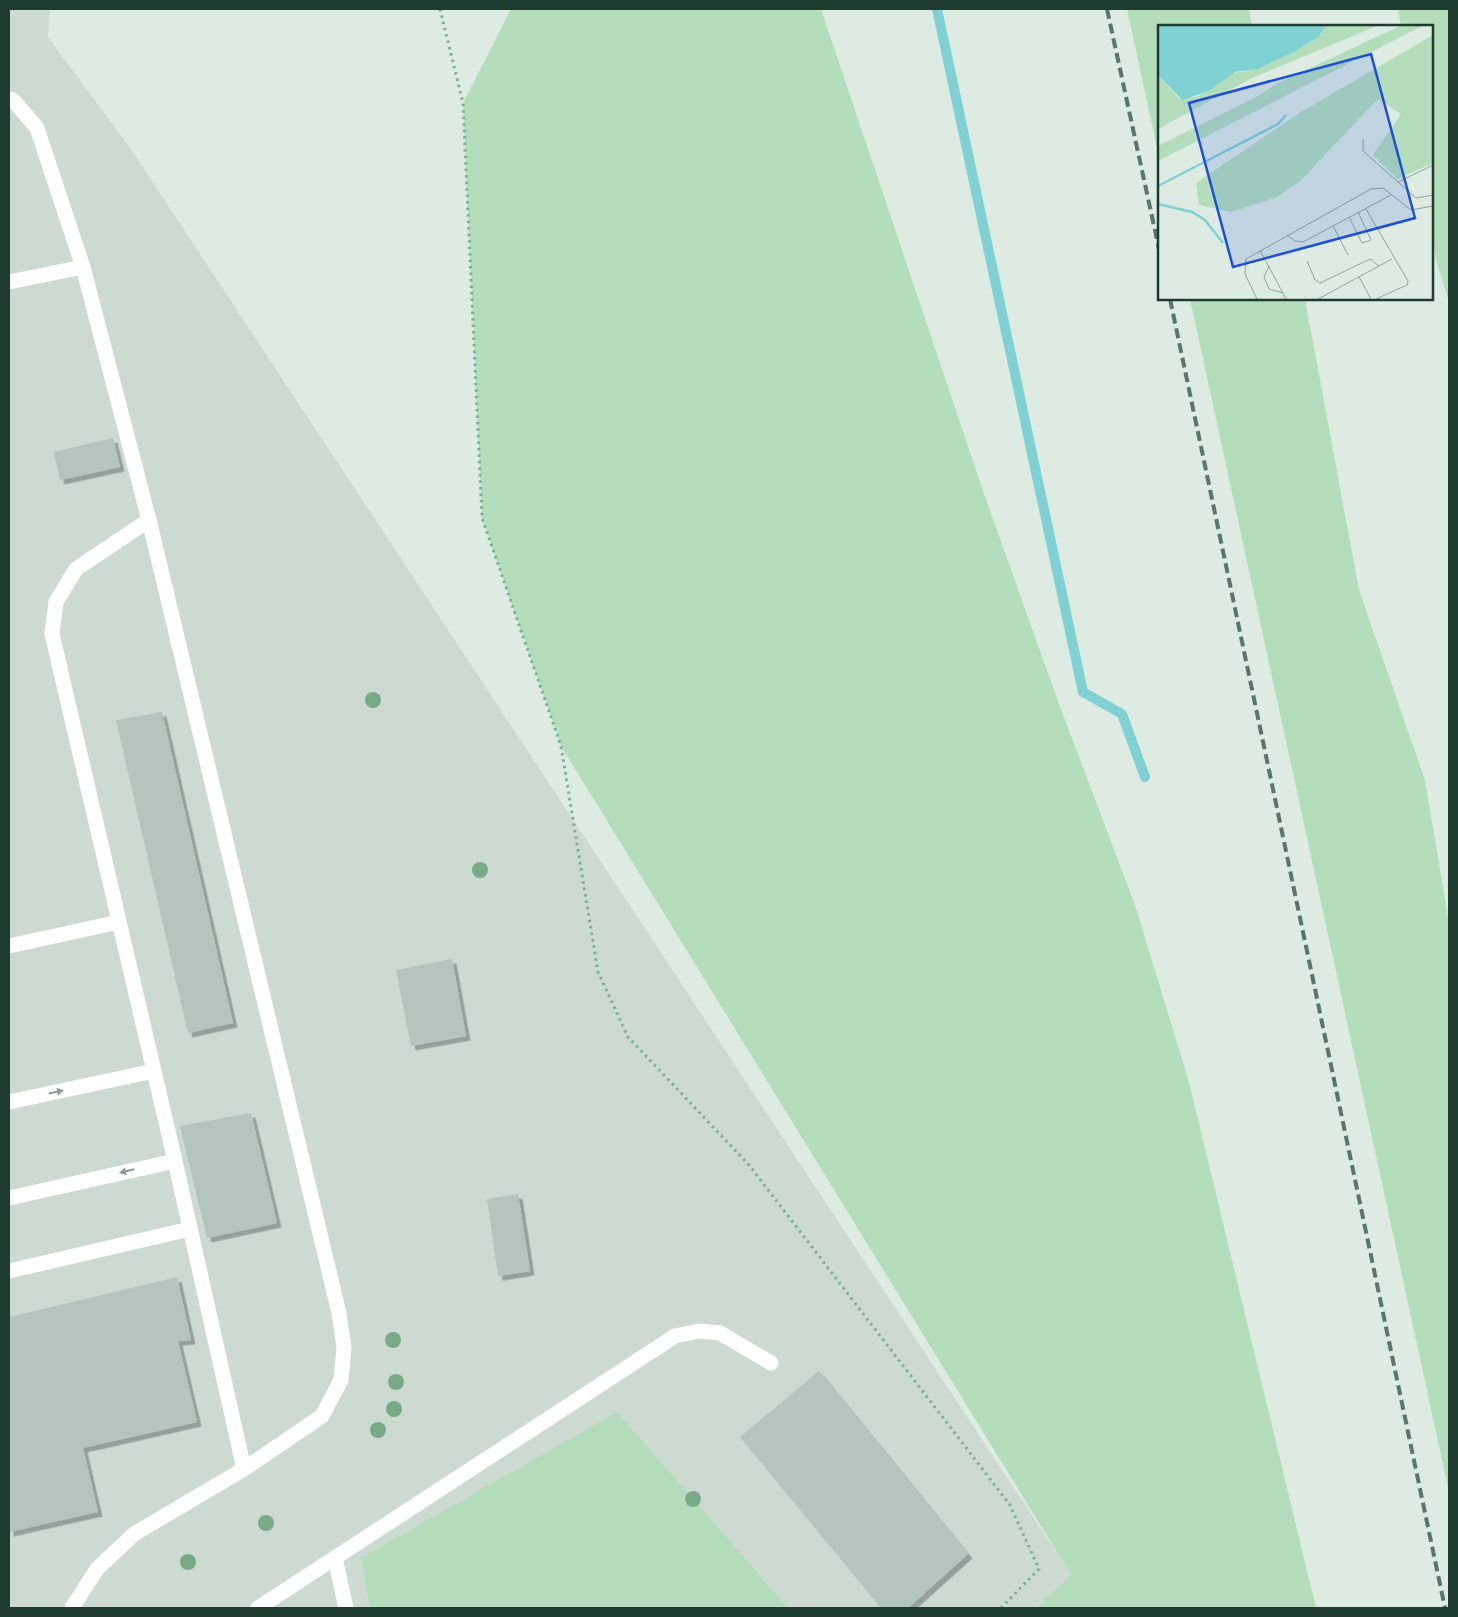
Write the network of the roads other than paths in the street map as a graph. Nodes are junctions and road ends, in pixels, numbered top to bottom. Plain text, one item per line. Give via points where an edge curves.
1 (9, 99) edge
2 (83, 267) junction
3 (9, 282) edge
4 (149, 520) junction
5 (119, 922) junction
6 (9, 946) edge
7 (154, 1071) junction
8 (9, 1102) edge
9 (175, 1161) junction
10 (9, 1198) edge
11 (190, 1229) junction
12 (9, 1271) edge
13 (771, 1363) dead end
14 (244, 1469) junction
15 (335, 1558) junction
16 (72, 1608) edge
17 (258, 1608) edge
18 (346, 1608) edge

1 - 2 lane via 37,128
2 - 3 lane
2 - 4 lane
4 - 5 lane via 76,569 56,602 52,634
4 - 14 lane via 344,1348 340,1380 322,1416
5 - 6 lane
5 - 7 lane
8 -> 7 lane
7 - 9 lane
9 -> 10 lane
9 - 11 lane
11 - 12 lane
11 - 14 lane
13 - 15 lane via 720,1333 699,1331 675,1336
14 - 16 lane via 134,1534 97,1569
15 - 17 lane
15 - 18 lane

